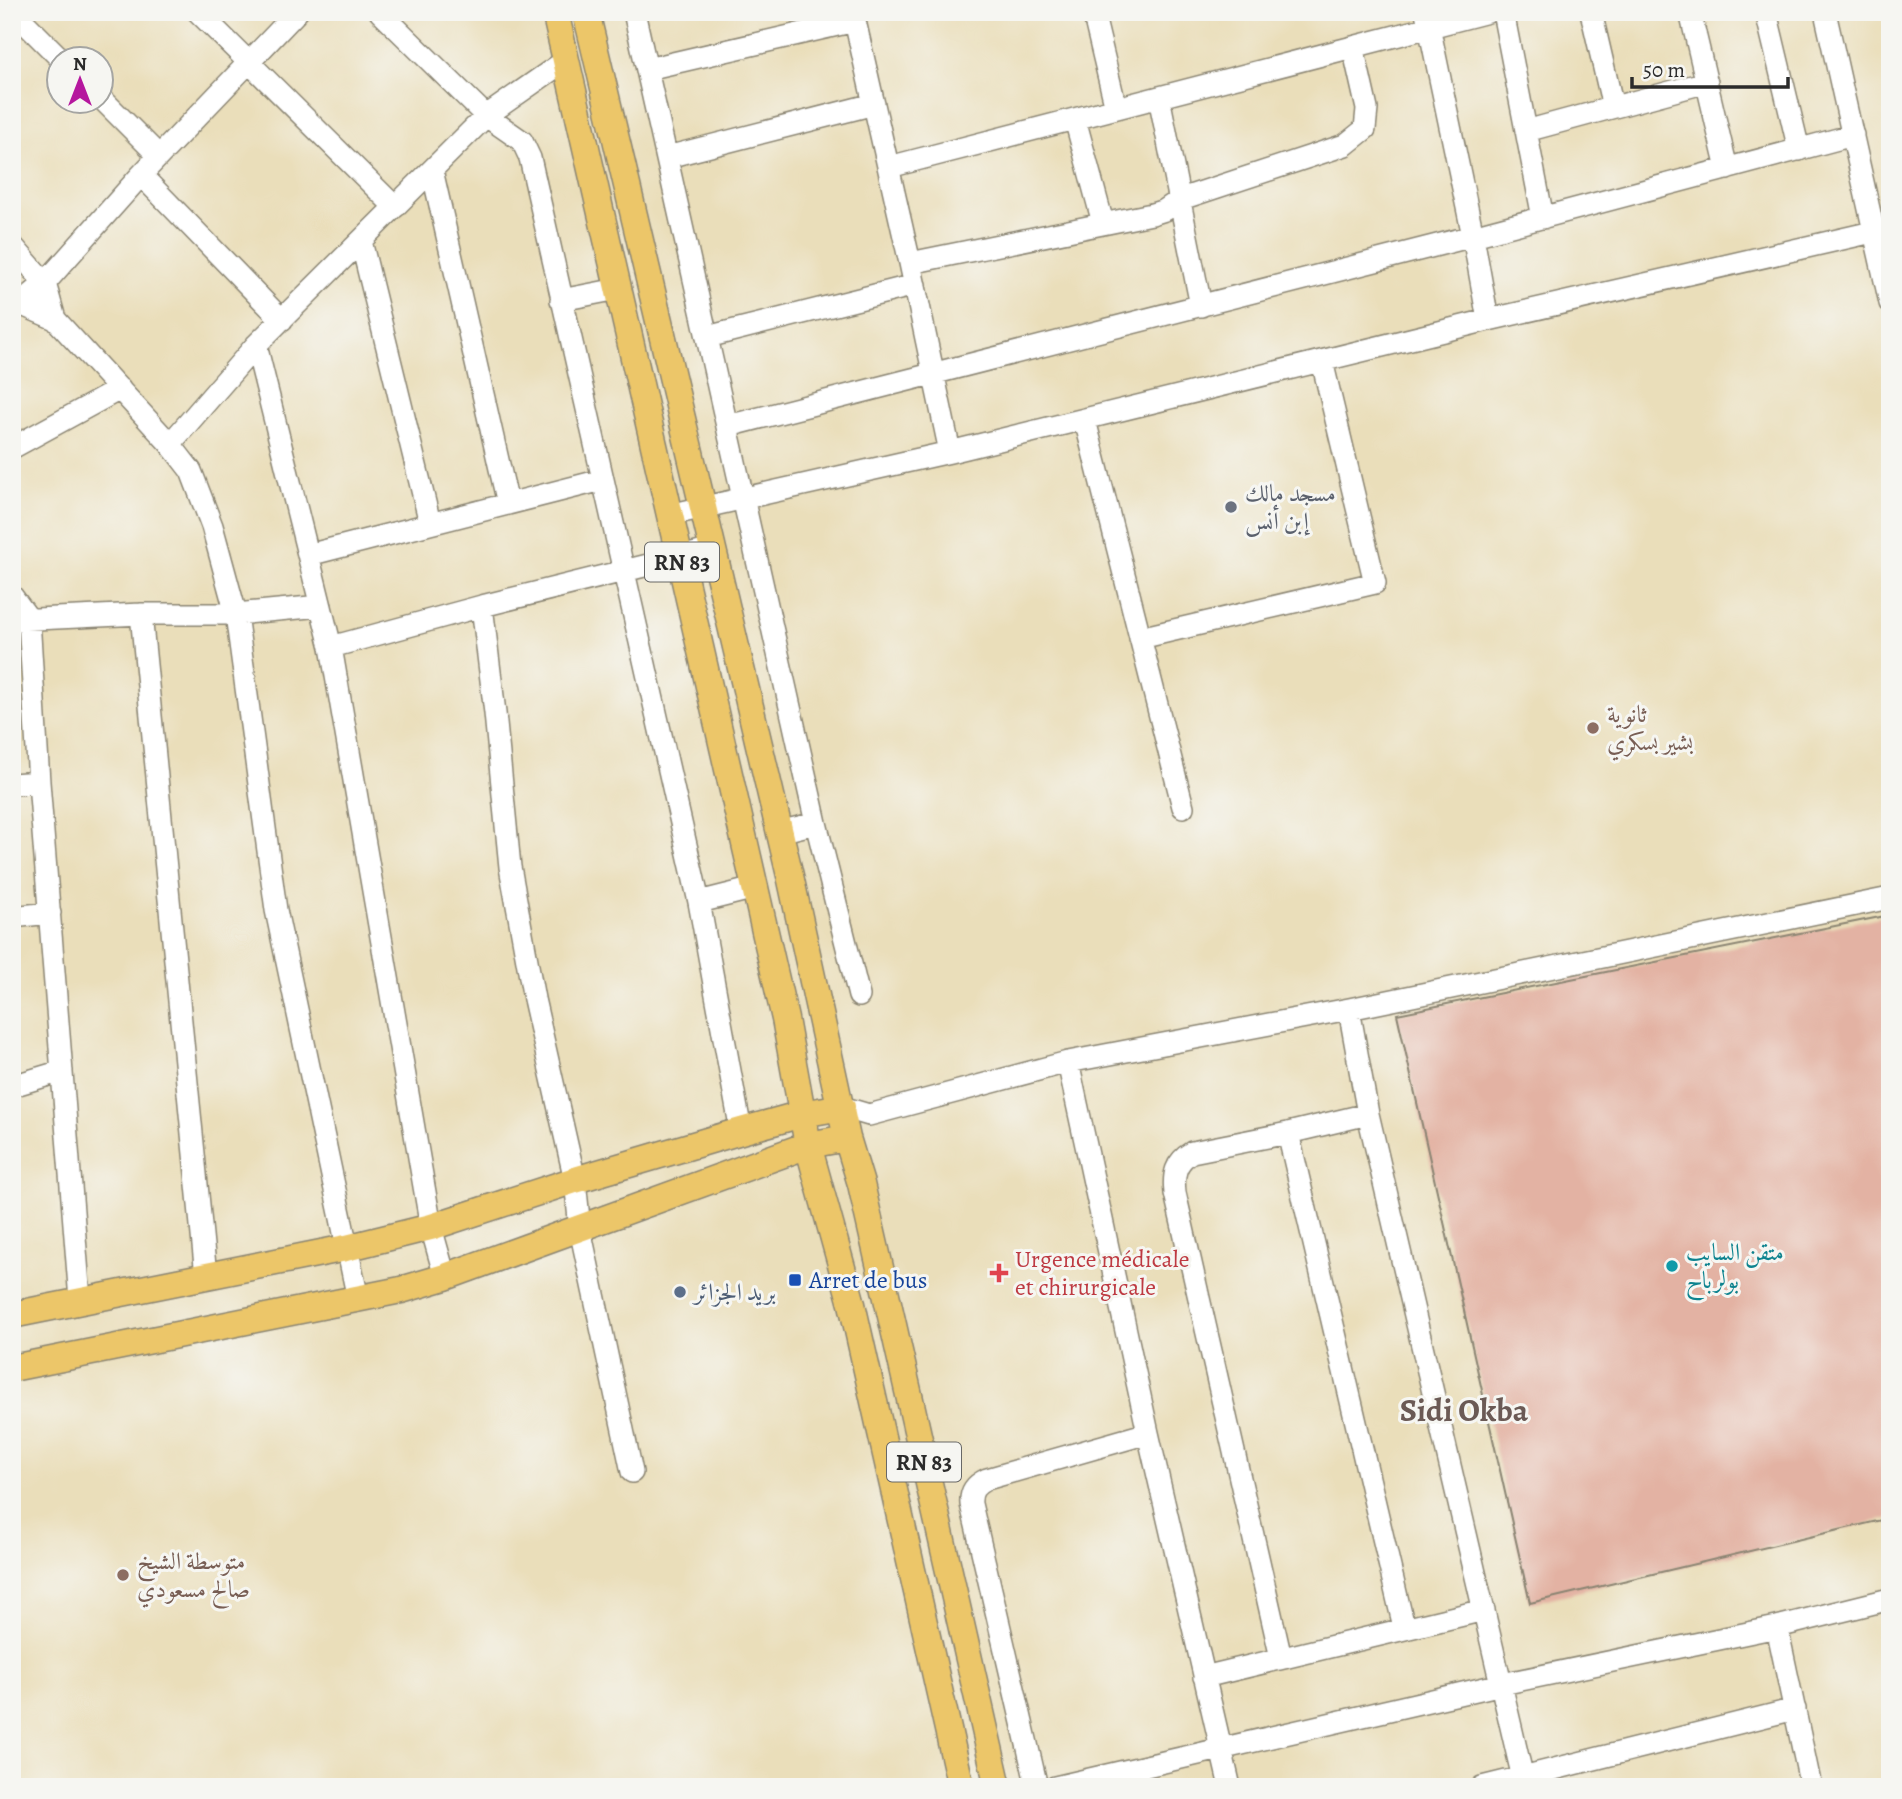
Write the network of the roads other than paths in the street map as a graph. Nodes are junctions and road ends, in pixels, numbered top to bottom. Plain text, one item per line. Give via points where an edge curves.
1 (198, 12) edge
2 (297, 12) edge
3 (380, 12) edge
4 (555, 12) edge
5 (586, 12) edge
6 (634, 12) edge
7 (1093, 12) edge
8 (1488, 12) edge
9 (1503, 12) edge
10 (1591, 12) edge
11 (1690, 12) edge
12 (1766, 12) edge
13 (1825, 12) edge
14 (18, 17) edge
15 (854, 17) edge
16 (1428, 20) edge
17 (48, 46) edge
18 (1353, 47) junction
19 (565, 60) junction
20 (248, 61) junction
21 (647, 69) junction
22 (1707, 82) junction
23 (1159, 97) junction
24 (874, 104) junction
25 (1613, 107) junction
26 (1116, 108) junction
27 (116, 113) edge
28 (486, 117) junction
29 (1075, 118) junction
30 (1526, 131) junction
31 (1853, 135) junction
32 (1799, 150) junction
33 (159, 156) junction
34 (667, 157) junction
35 (889, 167) junction
36 (1727, 169) junction
37 (432, 170) junction
38 (142, 175) junction
39 (1181, 199) junction
40 (395, 207) junction
41 (1543, 218) junction
42 (1103, 223) junction
43 (1881, 230) edge
44 (1474, 236) junction
45 (361, 241) junction
46 (12, 245) edge
47 (910, 263) junction
48 (45, 283) junction
49 (915, 285) junction
50 (618, 289) junction
51 (16, 300) edge
52 (561, 300) junction
53 (1890, 303) edge
54 (1201, 306) junction
55 (55, 319) junction
56 (282, 320) junction
57 (1488, 320) junction
58 (707, 337) junction
59 (256, 345) junction
60 (1322, 361) junction
61 (934, 374) junction
62 (120, 389) junction
63 (1085, 420) junction
64 (728, 426) junction
65 (170, 444) junction
66 (12, 448) edge
67 (950, 452) junction
68 (602, 480) junction
69 (744, 498) junction
70 (508, 504) junction
71 (703, 506) junction
72 (669, 515) junction
73 (430, 523) junction
74 (713, 549) junction
75 (308, 555) junction
76 (681, 557) junction
77 (623, 572) junction
78 (12, 596) edge
79 (321, 606) junction
80 (482, 607) junction
81 (142, 614) junction
82 (236, 614) junction
83 (21, 620) edge
84 (1140, 638) junction
85 (331, 647) junction
86 (39, 782) junction
87 (12, 784) edge
88 (1182, 807) dead end
89 (816, 823) junction
90 (779, 832) junction
91 (755, 888) junction
92 (1890, 898) edge
93 (699, 901) junction
94 (50, 913) junction
95 (12, 917) edge
96 (859, 996) dead end
97 (1349, 1009) junction
98 (1068, 1062) junction
99 (62, 1071) junction
100 (12, 1086) edge
101 (842, 1107) junction
102 (803, 1114) junction
103 (1368, 1114) junction
104 (869, 1115) junction
105 (741, 1130) junction
106 (1288, 1133) junction
107 (847, 1138) junction
108 (808, 1145) junction
109 (575, 1180) junction
110 (431, 1227) junction
111 (580, 1229) junction
112 (346, 1248) junction
113 (206, 1276) junction
114 (445, 1277) junction
115 (885, 1294) junction
116 (358, 1299) junction
117 (80, 1300) junction
118 (852, 1304) junction
119 (12, 1315) edge
120 (12, 1368) edge
121 (1148, 1433) junction
122 (632, 1472) dead end
123 (1890, 1599) edge
124 (1485, 1610) junction
125 (1404, 1627) junction
126 (1777, 1627) junction
127 (1281, 1658) junction
128 (1204, 1677) junction
129 (1502, 1685) junction
130 (1795, 1709) junction
131 (1221, 1749) junction
132 (1524, 1782) edge
133 (961, 1787) edge
134 (998, 1787) edge
135 (1037, 1787) edge
136 (1055, 1787) edge
137 (1230, 1787) edge
138 (1482, 1787) edge
139 (1811, 1787) edge

1 - 20 street
2 - 20 street
3 - 28 street
4 - 19 main road, RN 83
5 - 71 main road, RN 83
6 - 21 street
7 - 26 street
8 - 16 street
9 - 30 street
10 - 25 street
11 - 22 street
12 - 32 street
13 - 31 street
14 - 17 street
15 - 21 street
15 - 24 street
16 - 18 street
16 - 44 street
18 - 23 street
18 - 39 street via 1367,109 1365,129 1345,145
19 - 28 street
19 - 50 main road, RN 83
20 - 33 street
20 - 40 street
21 - 34 street
22 - 25 street
22 - 36 street
23 - 26 street
23 - 39 street
24 - 34 street
24 - 35 street
25 - 30 street
26 - 29 street
27 - 33 street
28 - 37 street
28 - 52 street via 522,141 530,158
29 - 35 street
29 - 42 street
30 - 41 street
31 - 32 street
31 - 43 street
32 - 36 street
33 - 38 street
34 - 58 street
35 - 47 street
36 - 41 street
37 - 40 street
37 - 70 street
38 - 48 street
38 - 56 street
39 - 42 street via 1165,210
39 - 54 street
40 - 45 street
41 - 44 street
42 - 47 street
43 - 53 street
43 - 57 street
44 - 54 street
44 - 57 street
45 - 56 street
45 - 73 street
46 - 48 street
47 - 49 street
48 - 51 street
48 - 55 street
49 - 58 street
49 - 61 street
50 - 52 street
50 - 72 main road, RN 83
51 - 55 street
52 - 68 street
54 - 61 street
55 - 62 street
56 - 59 street
57 - 60 street
58 - 64 street
59 - 65 street
59 - 75 street
60 - 63 street
60 - 84 street via 1375,583
61 - 64 street
61 - 67 street
62 - 65 street
62 - 66 street
63 - 67 street
63 - 84 street
64 - 69 street
65 - 82 street via 191,471 212,526
67 - 69 street
68 - 70 street
68 - 77 street
69 - 71 street
69 - 89 street
70 - 73 street
71 - 72 street
71 - 74 main road, RN 83
72 - 76 main road, RN 83
73 - 75 street
74 - 76 street
74 - 90 main road, RN 83
75 - 79 street
76 - 77 street
76 - 91 main road, RN 83
77 - 80 street
77 - 93 street
78 - 83 street
79 - 82 street
79 - 85 street
80 - 85 street
80 - 109 street via 510,867
81 - 82 street
81 - 83 street
81 - 113 street
82 - 112 street via 276,910
83 - 86 street
84 - 88 street
85 - 110 street
86 - 87 street
86 - 94 street
89 - 90 street
89 - 96 street
90 - 101 main road, RN 83
91 - 93 street
91 - 102 main road, RN 83
92 - 97 street
93 - 105 street
94 - 95 street
94 - 99 street
97 - 98 street
97 - 103 street
98 - 104 street
98 - 121 street
99 - 100 street
99 - 117 street
101 - 102 main road
101 - 104 street
101 - 107 main road, RN 83
102 - 105 main road
102 - 108 main road, RN 83
103 - 106 street
103 - 124 street
104 - 107 street
105 - 109 main road
106 - 125 street
106 - 127 street via 1192,1152 1182,1157 1173,1177
107 - 108 main road
107 - 115 main road, RN 83
108 - 111 main road
108 - 118 main road, RN 83
109 - 110 main road
109 - 111 street
110 - 112 main road
110 - 114 street
111 - 114 main road
111 - 122 street
112 - 113 main road
112 - 116 street
113 - 117 main road
114 - 116 main road
115 - 118 main road
115 - 134 main road, RN 83
116 - 120 main road
117 - 119 main road
118 - 133 main road, RN 83
121 - 128 street
121 - 135 street via 987,1479 972,1490 971,1504
123 - 126 street
124 - 125 street
124 - 129 street
125 - 127 street
126 - 129 street
126 - 130 street
127 - 128 street
128 - 131 street
129 - 131 street
129 - 132 street
130 - 132 street
130 - 139 street
131 - 136 street
131 - 137 street
132 - 138 street

